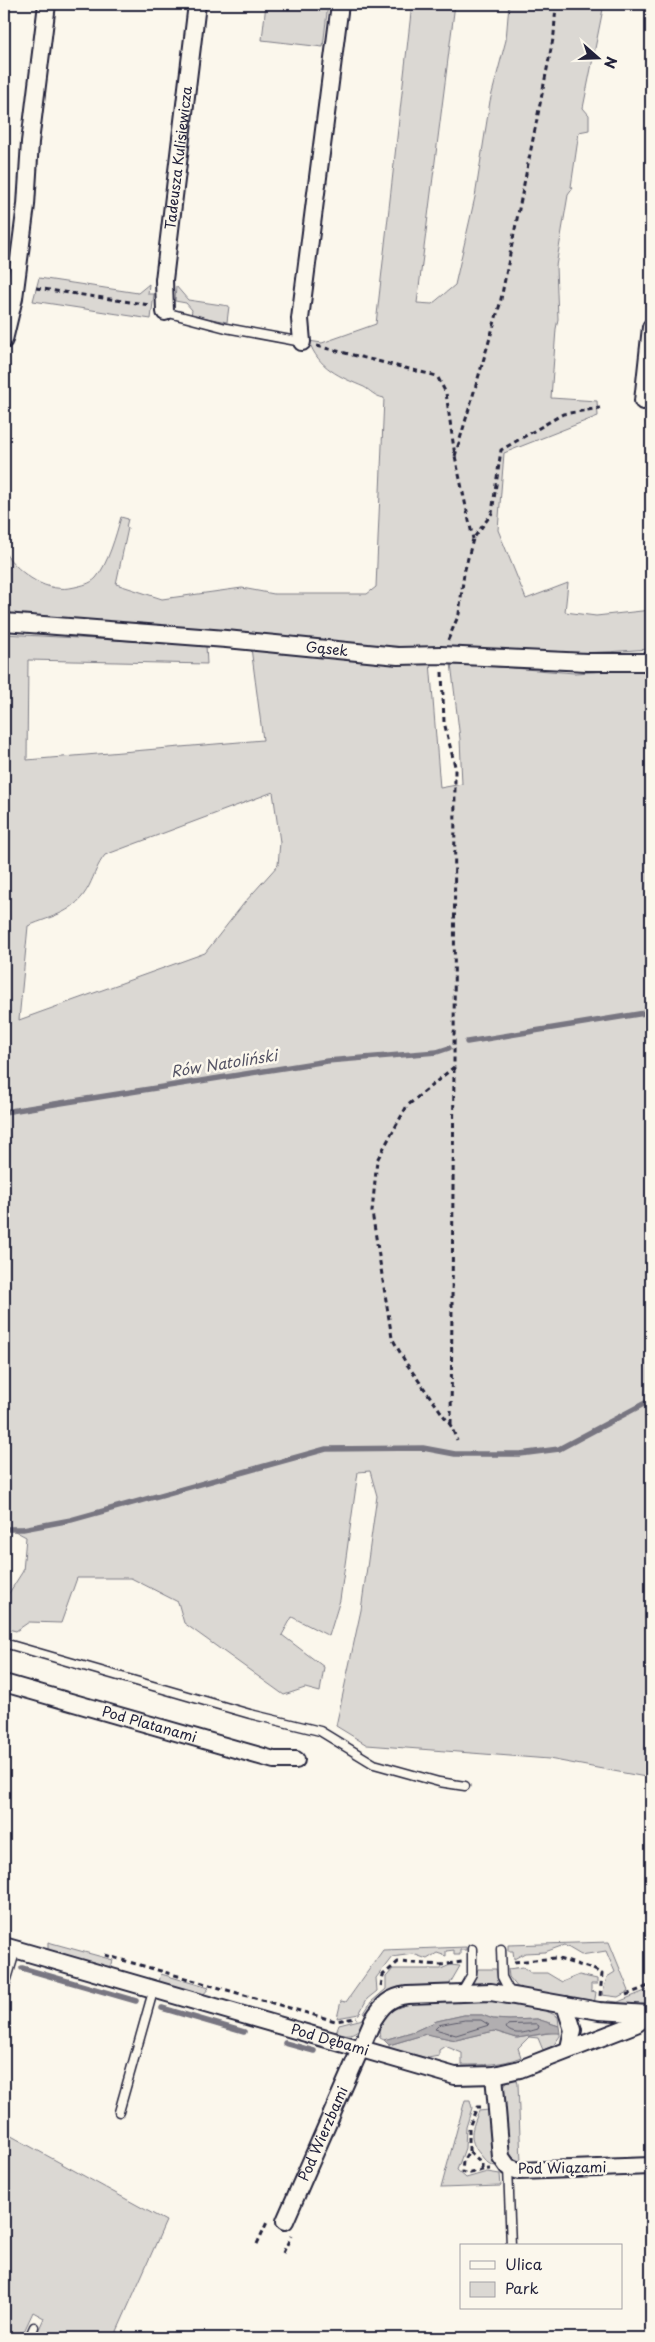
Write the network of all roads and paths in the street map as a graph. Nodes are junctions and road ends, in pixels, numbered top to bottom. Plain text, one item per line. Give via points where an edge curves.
1 (47, 4) edge
2 (197, 4) edge
3 (340, 4) edge
4 (556, 4) edge
5 (36, 288) dead end
6 (164, 310) junction
7 (651, 327) edge
8 (4, 340) edge
9 (302, 342) junction
10 (643, 401) dead end
11 (600, 408) dead end
12 (455, 456) junction
13 (473, 539) junction
14 (4, 622) edge
15 (441, 655) junction
16 (651, 662) edge
17 (454, 1067) junction
18 (451, 1426) junction
19 (457, 1440) dead end
20 (4, 1642) edge
21 (4, 1683) edge
22 (296, 1760) dead end
23 (465, 1786) dead end
24 (10, 1948) edge
25 (501, 1948) dead end
26 (472, 1949) dead end
27 (103, 1955) dead end
28 (514, 1962) dead end
29 (466, 1963) dead end
30 (154, 1988) junction
31 (4, 1989) edge
32 (381, 1990) dead end
33 (462, 1991) junction
34 (512, 1995) junction
35 (600, 1998) dead end
36 (566, 2005) junction
37 (650, 2014) edge
38 (375, 2017) junction
39 (361, 2048) junction
40 (570, 2048) junction
41 (494, 2075) junction
42 (497, 2107) junction
43 (119, 2112) dead end
44 (469, 2151) junction
45 (651, 2166) edge
46 (508, 2167) junction
47 (285, 2221) dead end
48 (511, 2244) edge
49 (34, 2327) dead end
50 (29, 2338) edge

1 - 8 street via 30,142 26,205 14,298
2 - 6 street, Tadeusza Kulisiewicza via 165,271
3 - 9 street via 300,319
4 - 12 path via 554,34 500,304
5 - 6 path
6 - 9 lane via 226,328
7 - 10 street
9 - 12 path via 437,376 446,393
11 - 13 path via 563,414 501,450 492,513
12 - 13 path
13 - 15 path via 464,573 459,614
14 - 15 street, Gąsek via 226,639 365,654
15 - 16 street, Gąsek
15 - 17 path via 444,722 455,766
17 - 18 path
17 - 18 path via 407,1106 377,1160 372,1212 392,1338
18 - 19 path
20 - 23 lane via 320,1732 374,1764
21 - 22 street, Pod Platanami via 274,1760
24 - 30 street, Pod Dębami
24 - 31 lane
25 - 34 lane via 502,1977
26 - 33 lane via 472,1974
27 - 38 path via 339,2022
28 - 35 path via 554,1958 593,1969 602,1974
29 - 32 path via 398,1962 383,1975
30 - 39 street, Pod Dębami
30 - 43 lane
33 - 34 street, Pod Wierzbami
33 - 38 street, Pod Wierzbami via 396,1996 386,2002
34 - 36 street, Pod Wierzbami
36 - 37 street, Pod Wierzbami via 598,2011
36 - 40 street via 573,2030
37 - 40 street, Pod Dębami via 636,2024
38 - 39 street, Pod Wierzbami
39 - 41 street, Pod Dębami via 455,2076
39 - 47 street, Pod Wierzbami
40 - 41 street, Pod Dębami via 520,2069
41 - 42 street, Pod Wiązami
42 - 44 path via 477,2107 469,2127
42 - 46 street, Pod Wiązami via 501,2157
44 - 44 path via 461,2168 465,2174 482,2169 482,2163
45 - 46 street, Pod Wiązami via 519,2171
46 - 48 lane
49 - 50 lane

